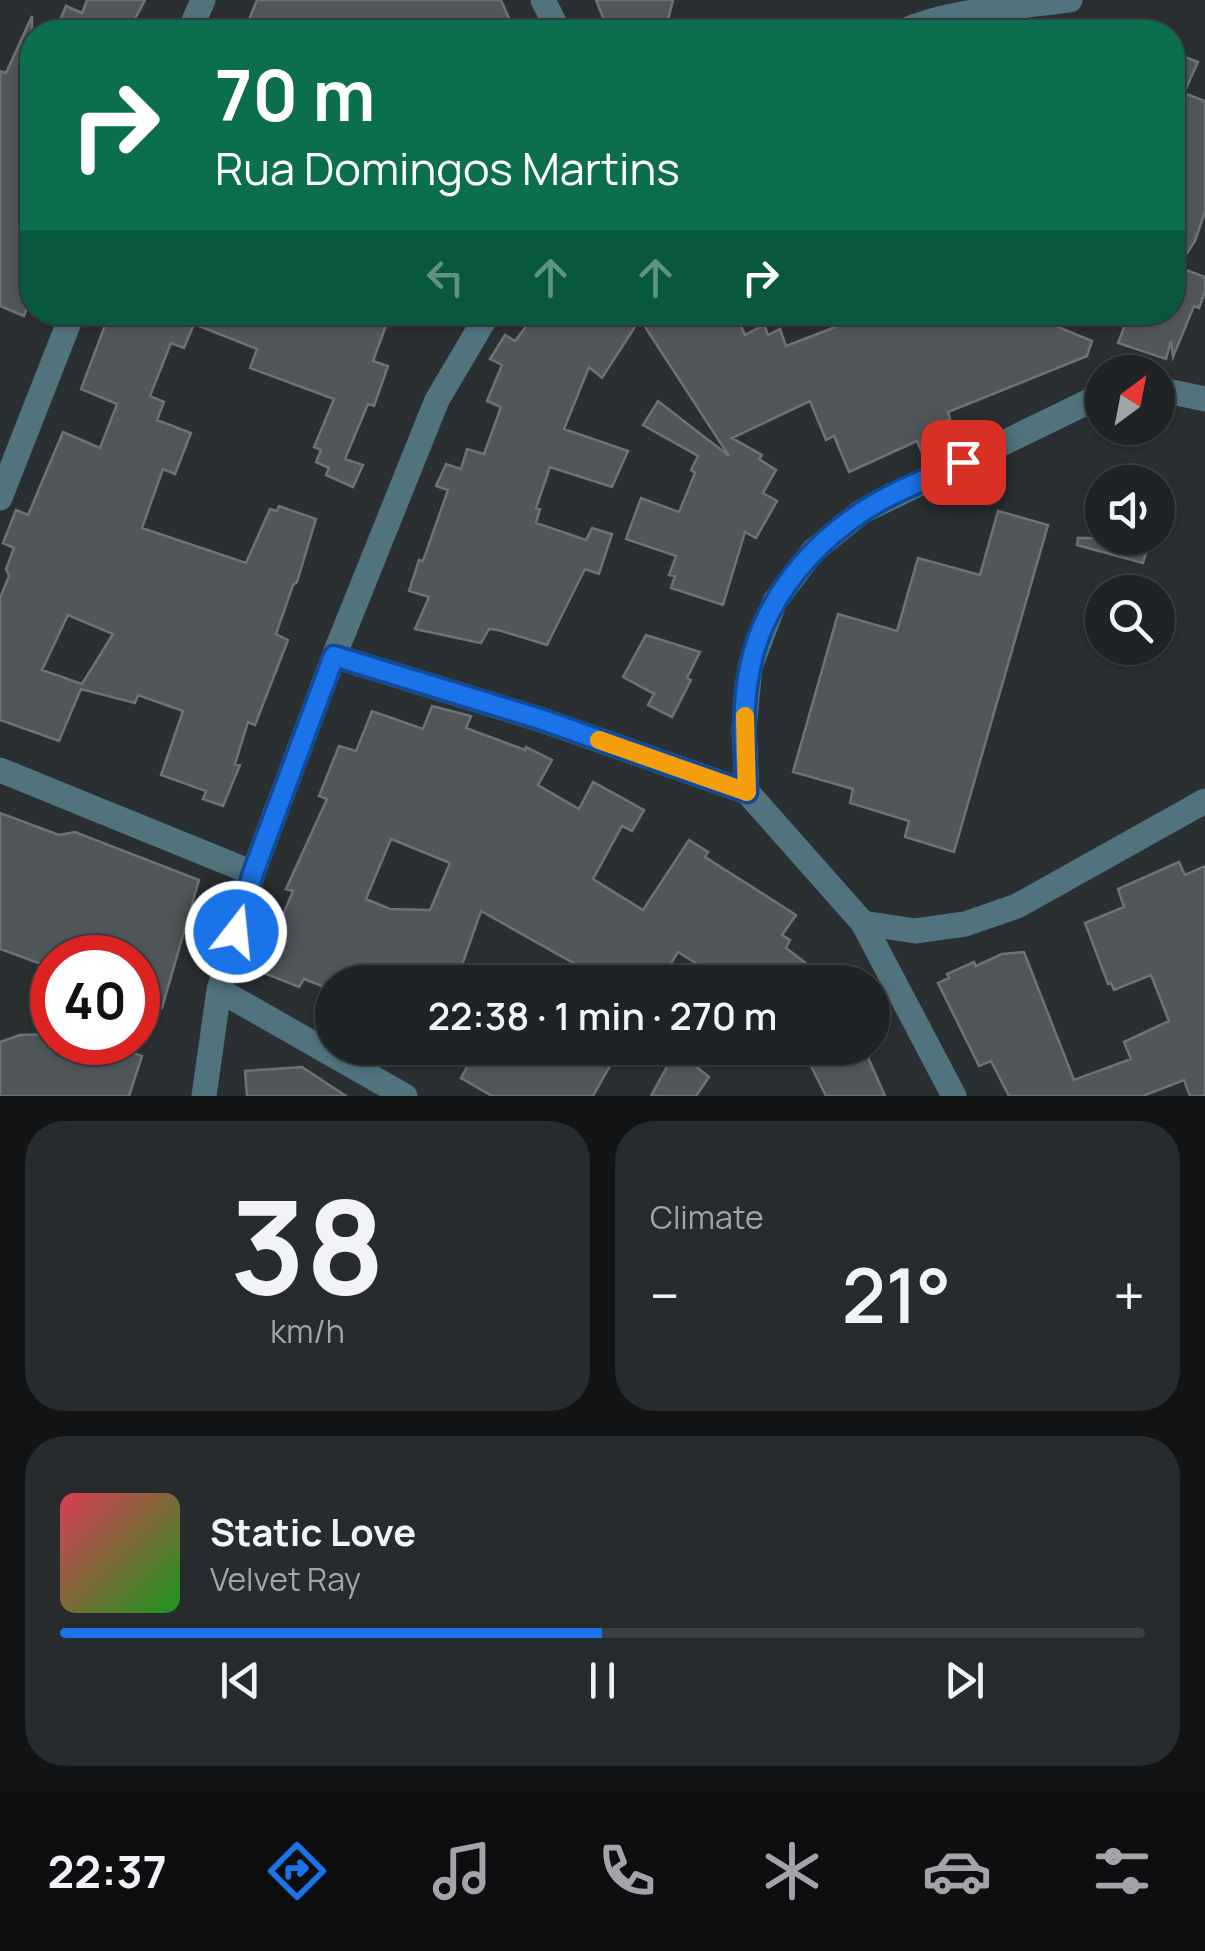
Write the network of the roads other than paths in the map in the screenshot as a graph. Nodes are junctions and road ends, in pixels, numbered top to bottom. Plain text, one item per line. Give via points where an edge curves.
1 (937, 0) edge
2 (1070, 0) edge
3 (918, 20) edge
4 (959, 20) edge
5 (68, 325) edge
6 (481, 325) edge
7 (1175, 393) edge
8 (1205, 399) edge
9 (1085, 403) edge
10 (8, 449) edge
11 (0, 498) edge
12 (334, 656) junction
13 (0, 770) edge
14 (747, 792) junction
15 (1205, 801) edge
16 (253, 873) junction
17 (863, 923) junction
18 (219, 990) junction
19 (204, 1096) edge
20 (405, 1096) edge
21 (954, 1096) edge

1 - 3 street
2 - 4 street
5 - 10 street
6 - 12 street via 437,400
7 - 8 street
9 - 14 street via 861,512 812,551 775,601 750,666
10 - 11 street
12 - 14 street
12 - 16 street
13 - 16 street
14 - 17 street
15 - 17 street via 1017,906 965,924 915,931
16 - 18 street
17 - 21 street
18 - 19 street
18 - 20 street

